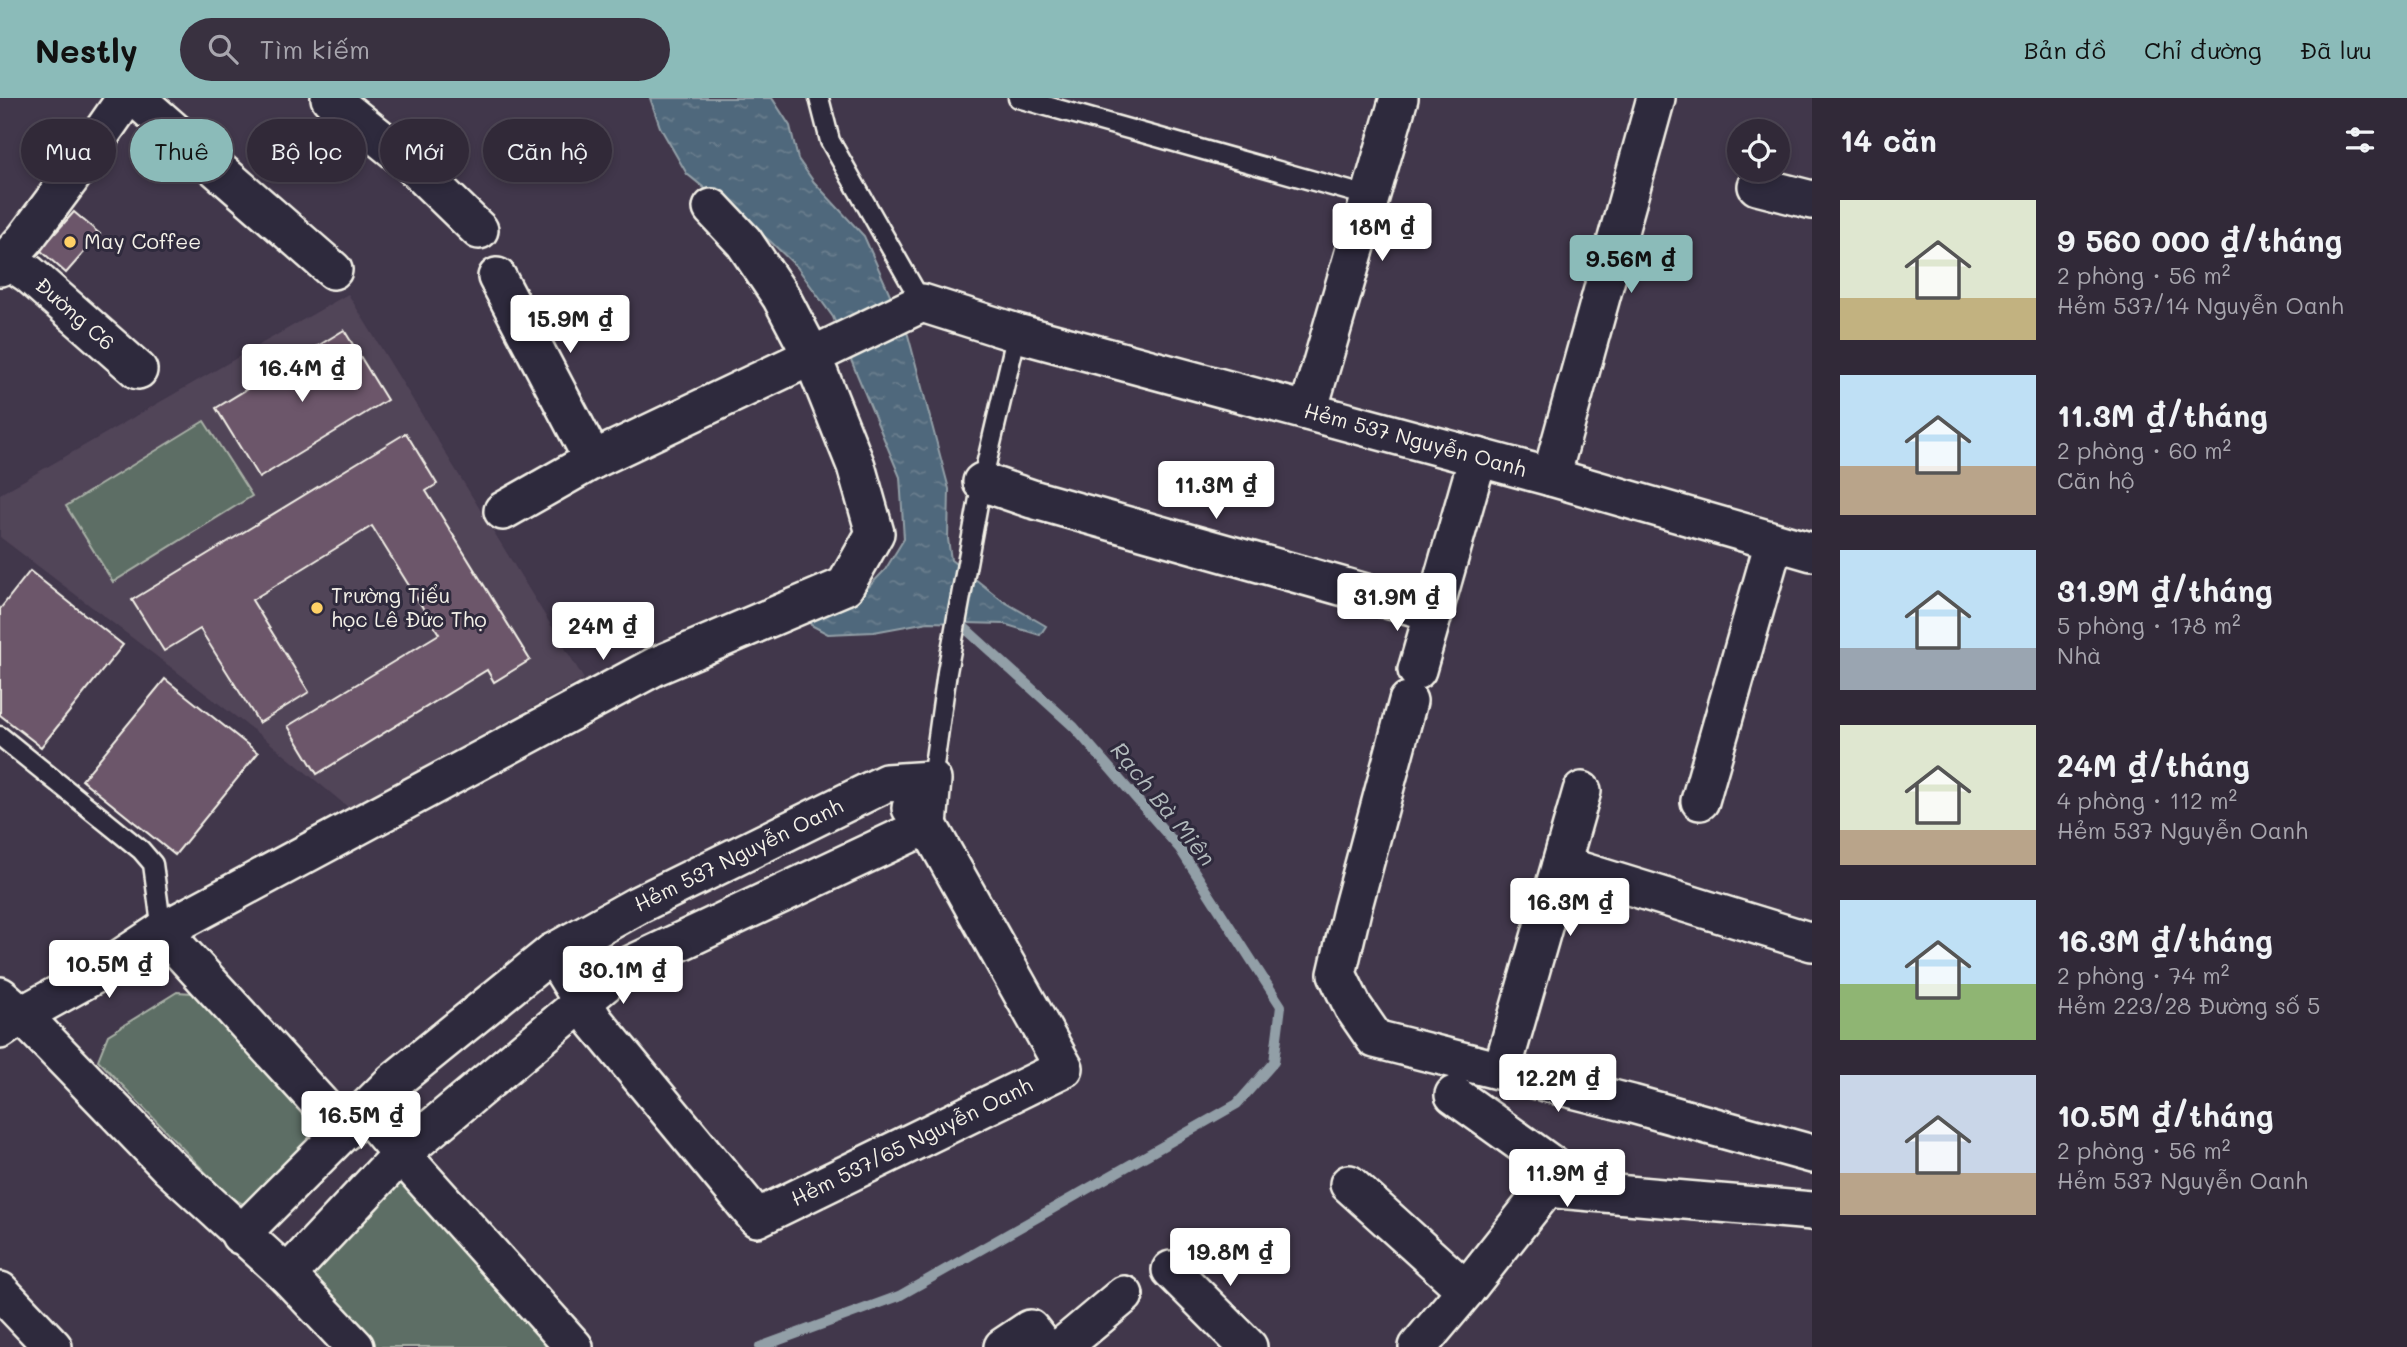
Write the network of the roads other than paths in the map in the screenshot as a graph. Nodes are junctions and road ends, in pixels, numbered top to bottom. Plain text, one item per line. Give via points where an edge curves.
1 (126, 98) edge
2 (136, 98) edge
3 (330, 98) edge
4 (819, 98) edge
5 (1018, 98) edge
6 (1399, 98) edge
7 (1656, 98) edge
8 (1757, 186) dead end
9 (1371, 197) junction
10 (1812, 200) edge
11 (712, 208) dead end
12 (479, 230) dead end
13 (4, 263) edge
14 (333, 270) dead end
15 (497, 276) dead end
16 (913, 307) junction
17 (1017, 333) junction
18 (821, 351) junction
19 (138, 370) dead end
20 (1308, 411) junction
21 (1478, 457) junction
22 (593, 460) junction
23 (1551, 477) junction
24 (981, 491) junction
25 (503, 511) dead end
26 (1774, 542) junction
27 (1812, 552) edge
28 (1433, 612) junction
29 (0, 736) edge
30 (932, 780) junction
31 (886, 783) junction
32 (1582, 791) dead end
33 (1700, 801) dead end
34 (928, 825) junction
35 (1561, 865) junction
36 (162, 930) junction
37 (1812, 942) edge
38 (552, 953) junction
39 (582, 1003) junction
40 (7, 1014) edge
41 (1502, 1070) junction
42 (1454, 1095) dead end
43 (355, 1121) junction
44 (401, 1154) junction
45 (1812, 1154) edge
46 (1349, 1184) dead end
47 (1546, 1188) junction
48 (1812, 1211) edge
49 (240, 1235) junction
50 (1171, 1270) dead end
51 (287, 1275) junction
52 (1466, 1290) junction
53 (0, 1292) edge
54 (1124, 1295) dead end
55 (53, 1347) edge
56 (355, 1347) edge
57 (575, 1347) edge
58 (1003, 1347) edge
59 (1044, 1347) edge
60 (1062, 1347) edge
61 (1248, 1347) edge
62 (1418, 1347) edge

1 - 13 street
2 - 14 street
3 - 12 street via 408,161
4 - 16 lane via 830,141
5 - 9 lane
6 - 9 street
7 - 23 street
8 - 10 street
9 - 20 street
11 - 18 street via 744,242
13 - 19 street, Đường C6 via 29,274
15 - 22 street
16 - 17 street, Hẻm 537 Nguyễn Oanh
16 - 18 street
17 - 20 street, Hẻm 537 Nguyễn Oanh
17 - 24 lane
18 - 22 street
18 - 36 street via 875,533 845,586 656,666
20 - 21 street, Hẻm 537 Nguyễn Oanh
21 - 23 street, Hẻm 537 Nguyễn Oanh
21 - 28 street
22 - 25 street
23 - 26 street, Hẻm 537 Nguyễn Oanh
24 - 28 street via 1032,499
24 - 30 lane
26 - 27 street, Hẻm 537 Nguyễn Oanh
26 - 33 street
28 - 41 street via 1337,974 1375,1039
29 - 36 lane via 153,864
30 - 31 street, Hẻm 537 Nguyễn Oanh
30 - 34 street
31 - 34 street, Hẻm 537/65 Nguyễn Oanh
31 - 38 street, Hẻm 537 Nguyễn Oanh via 638,905
32 - 35 street
34 - 39 street via 622,969
34 - 39 street, Hẻm 537/65 Nguyễn Oanh via 1064,1068 757,1218
35 - 37 street
35 - 41 street
36 - 40 street via 103,970
36 - 43 street
38 - 39 street, Hẻm 537/65 Nguyễn Oanh
38 - 43 street, Hẻm 537 Nguyễn Oanh via 394,1082
39 - 44 street
40 - 49 street
41 - 45 street
42 - 47 street via 1560,1171
43 - 44 street
43 - 49 street, Hẻm 537 Nguyễn Oanh
44 - 51 street
44 - 57 street
46 - 52 street
47 - 48 street
47 - 52 street
49 - 51 street
50 - 61 street
51 - 56 street
52 - 62 street
53 - 55 street
54 - 60 street
58 - 59 street via 1030,1329

